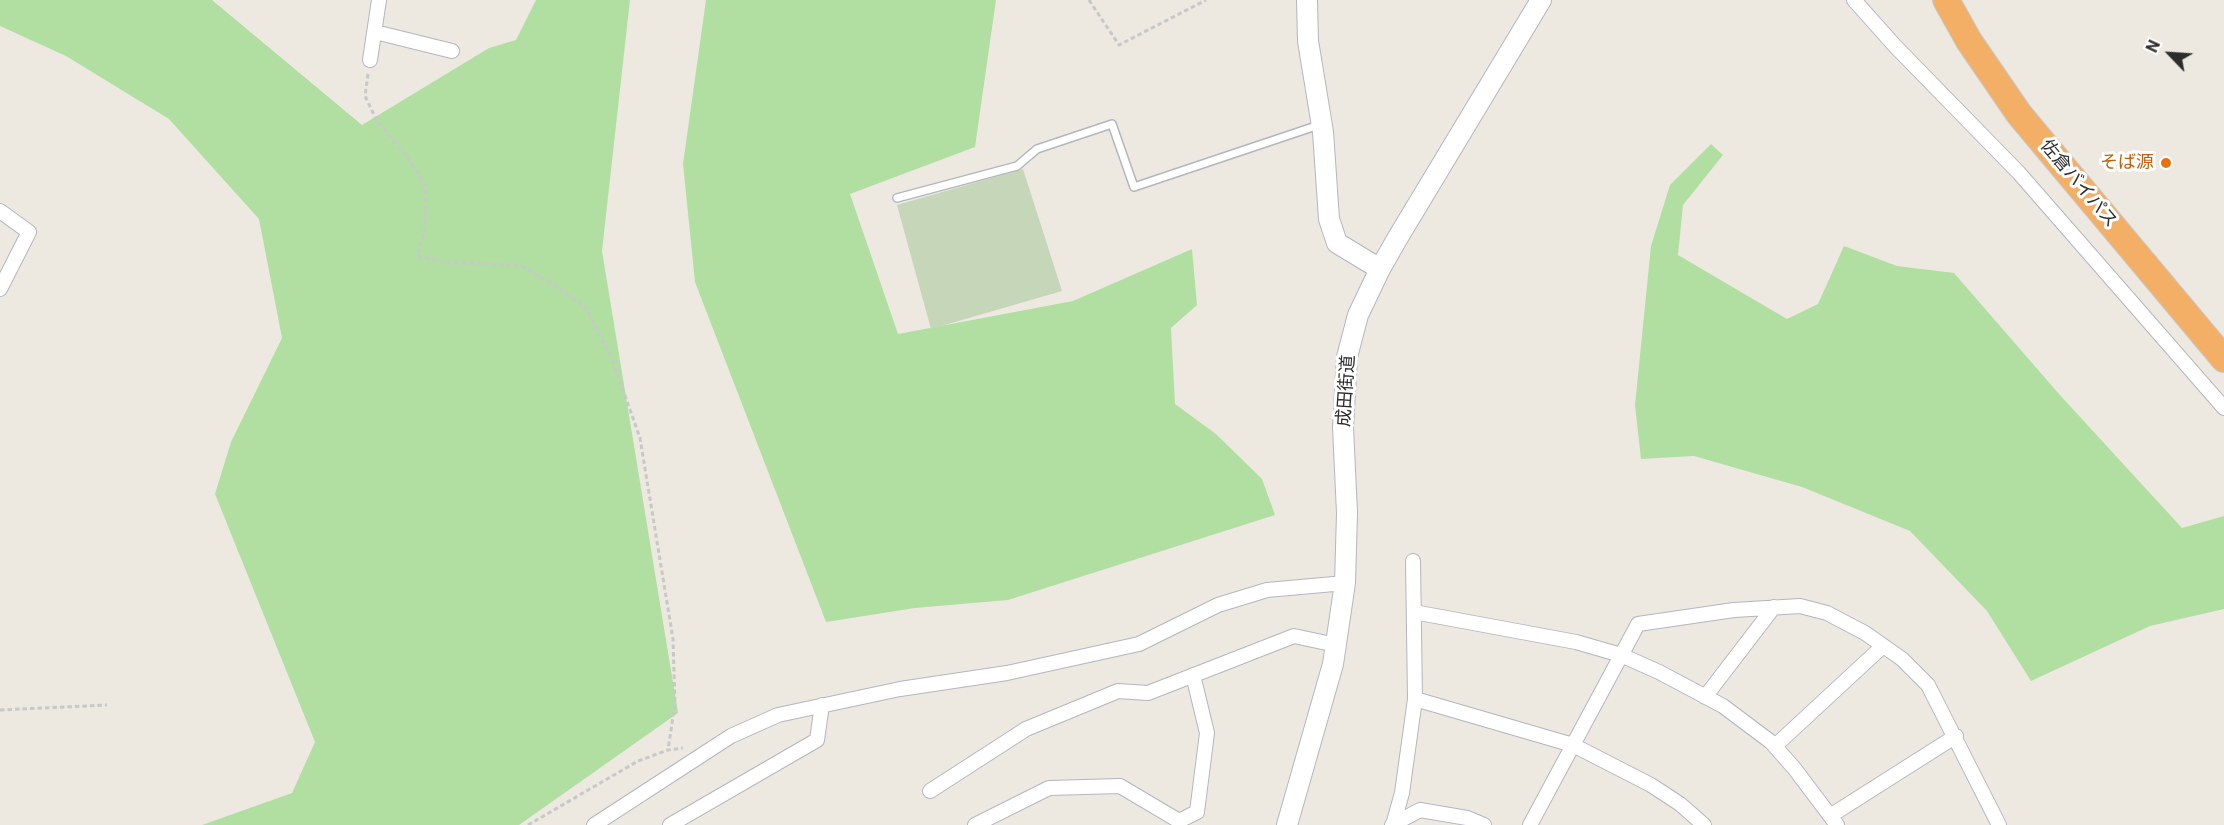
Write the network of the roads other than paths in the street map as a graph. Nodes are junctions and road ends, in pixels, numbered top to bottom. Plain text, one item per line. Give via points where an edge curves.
1 (379, 0) edge
2 (1307, 0) edge
3 (1541, 0) edge
4 (1854, 0) edge
5 (1946, 0) edge
6 (375, 32) junction
7 (452, 51) dead end
8 (370, 60) road end
9 (1321, 124) junction
10 (897, 198) dead end
11 (0, 211) edge
12 (1380, 268) junction
13 (0, 289) edge
14 (2224, 359) edge
15 (2224, 408) edge
16 (1413, 561) dead end
17 (1345, 583) junction
18 (1774, 607) junction
19 (1414, 612) junction
20 (1336, 645) junction
21 (1883, 646) junction
22 (1621, 656) junction
23 (1193, 675) junction
24 (1705, 697) junction
25 (1415, 699) junction
26 (822, 705) junction
27 (1956, 736) junction
28 (1573, 745) junction
29 (1775, 746) junction
30 (930, 791) dead end
31 (1833, 820) edge
32 (594, 825) edge
33 (670, 825) edge
34 (975, 825) edge
35 (1287, 825) edge
36 (1392, 825) edge
37 (1484, 825) edge
38 (1530, 825) edge
39 (1704, 825) edge
40 (1999, 825) edge

1 - 6 street
2 - 9 street via 1308,41
3 - 12 street, 成田街道
4 - 15 street via 2019,173
5 - 14 highway, 佐倉バイパス via 2019,114
6 - 7 street
6 - 8 street
9 - 10 lane via 1134,187 1112,124 1037,149 1017,166
9 - 12 street via 1329,219 1337,243
11 - 13 street via 29,232
12 - 17 street, 成田街道 via 1358,315 1347,357 1343,427
16 - 19 street
17 - 20 street, 成田街道
17 - 26 street via 1267,590 1218,605 1139,644 1007,673
18 - 21 street via 1800,606 1827,613
18 - 22 street via 1638,624
18 - 24 street
19 - 22 street via 1576,642
19 - 25 street
20 - 23 street via 1294,636
20 - 35 street, 成田街道
21 - 27 street via 1928,685
21 - 29 street
22 - 24 street
22 - 28 street
23 - 30 street via 1148,693 1118,691 1026,729
23 - 34 street via 1207,733 1197,812 1179,821 1120,786 1049,788
24 - 29 street
25 - 28 street
25 - 36 street via 1402,793
26 - 32 street via 778,714 731,736
26 - 33 street via 817,740
27 - 31 street
27 - 40 street
28 - 38 street
28 - 39 street via 1650,785
29 - 31 street
36 - 37 street via 1420,810

